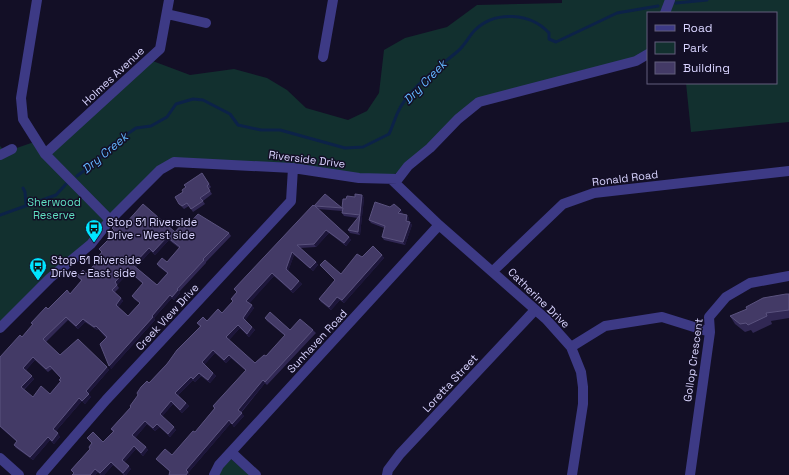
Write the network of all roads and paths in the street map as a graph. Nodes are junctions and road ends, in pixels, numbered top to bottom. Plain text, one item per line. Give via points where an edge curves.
1 (37, 0) edge
2 (170, 0) edge
3 (333, 0) edge
4 (670, 0) edge
5 (666, 12) edge
6 (167, 14) junction
7 (206, 23) dead end
8 (323, 57) dead end
9 (646, 57) edge
10 (12, 149) dead end
11 (45, 154) junction
12 (0, 155) edge
13 (293, 168) junction
14 (789, 171) edge
15 (392, 180) junction
16 (110, 220) junction
17 (439, 225) junction
18 (493, 271) junction
19 (789, 276) edge
20 (535, 310) junction
21 (0, 328) edge
22 (710, 332) junction
23 (571, 348) junction
24 (231, 452) junction
25 (0, 458) edge
26 (19, 475) edge
27 (41, 475) edge
28 (214, 475) edge
29 (256, 475) edge
30 (387, 475) edge
31 (572, 475) edge
32 (690, 475) edge

1 - 11 street via 21,98 23,119
2 - 6 street, Holmes Avenue
3 - 8 street
4 - 5 street
6 - 7 street
6 - 11 street, Holmes Avenue via 160,49
9 - 15 street via 617,67 479,102 408,166 401,176
10 - 12 street
11 - 16 street
13 - 15 street, Riverside Drive via 358,178
13 - 16 street, Riverside Drive via 174,162 160,170
13 - 27 street, Creek View Drive via 291,201 106,400
14 - 18 street, Ronald Road via 594,193 563,204
15 - 17 street, Catherine Drive
16 - 21 street, Riverside Drive via 91,244 50,278
17 - 18 street, Catherine Drive
17 - 24 street, Sunhaven Road
18 - 20 street, Catherine Drive
19 - 22 street, Gollop Crescent via 750,283 726,297 710,317
20 - 23 street, Catherine Drive
20 - 30 street, Loretta Street via 400,454
22 - 23 street via 662,317 605,326
22 - 32 street, Gollop Crescent
23 - 31 street, Catherine Drive via 581,372 583,387 583,404
24 - 28 street, Sunhaven Road
24 - 29 street
25 - 26 street

